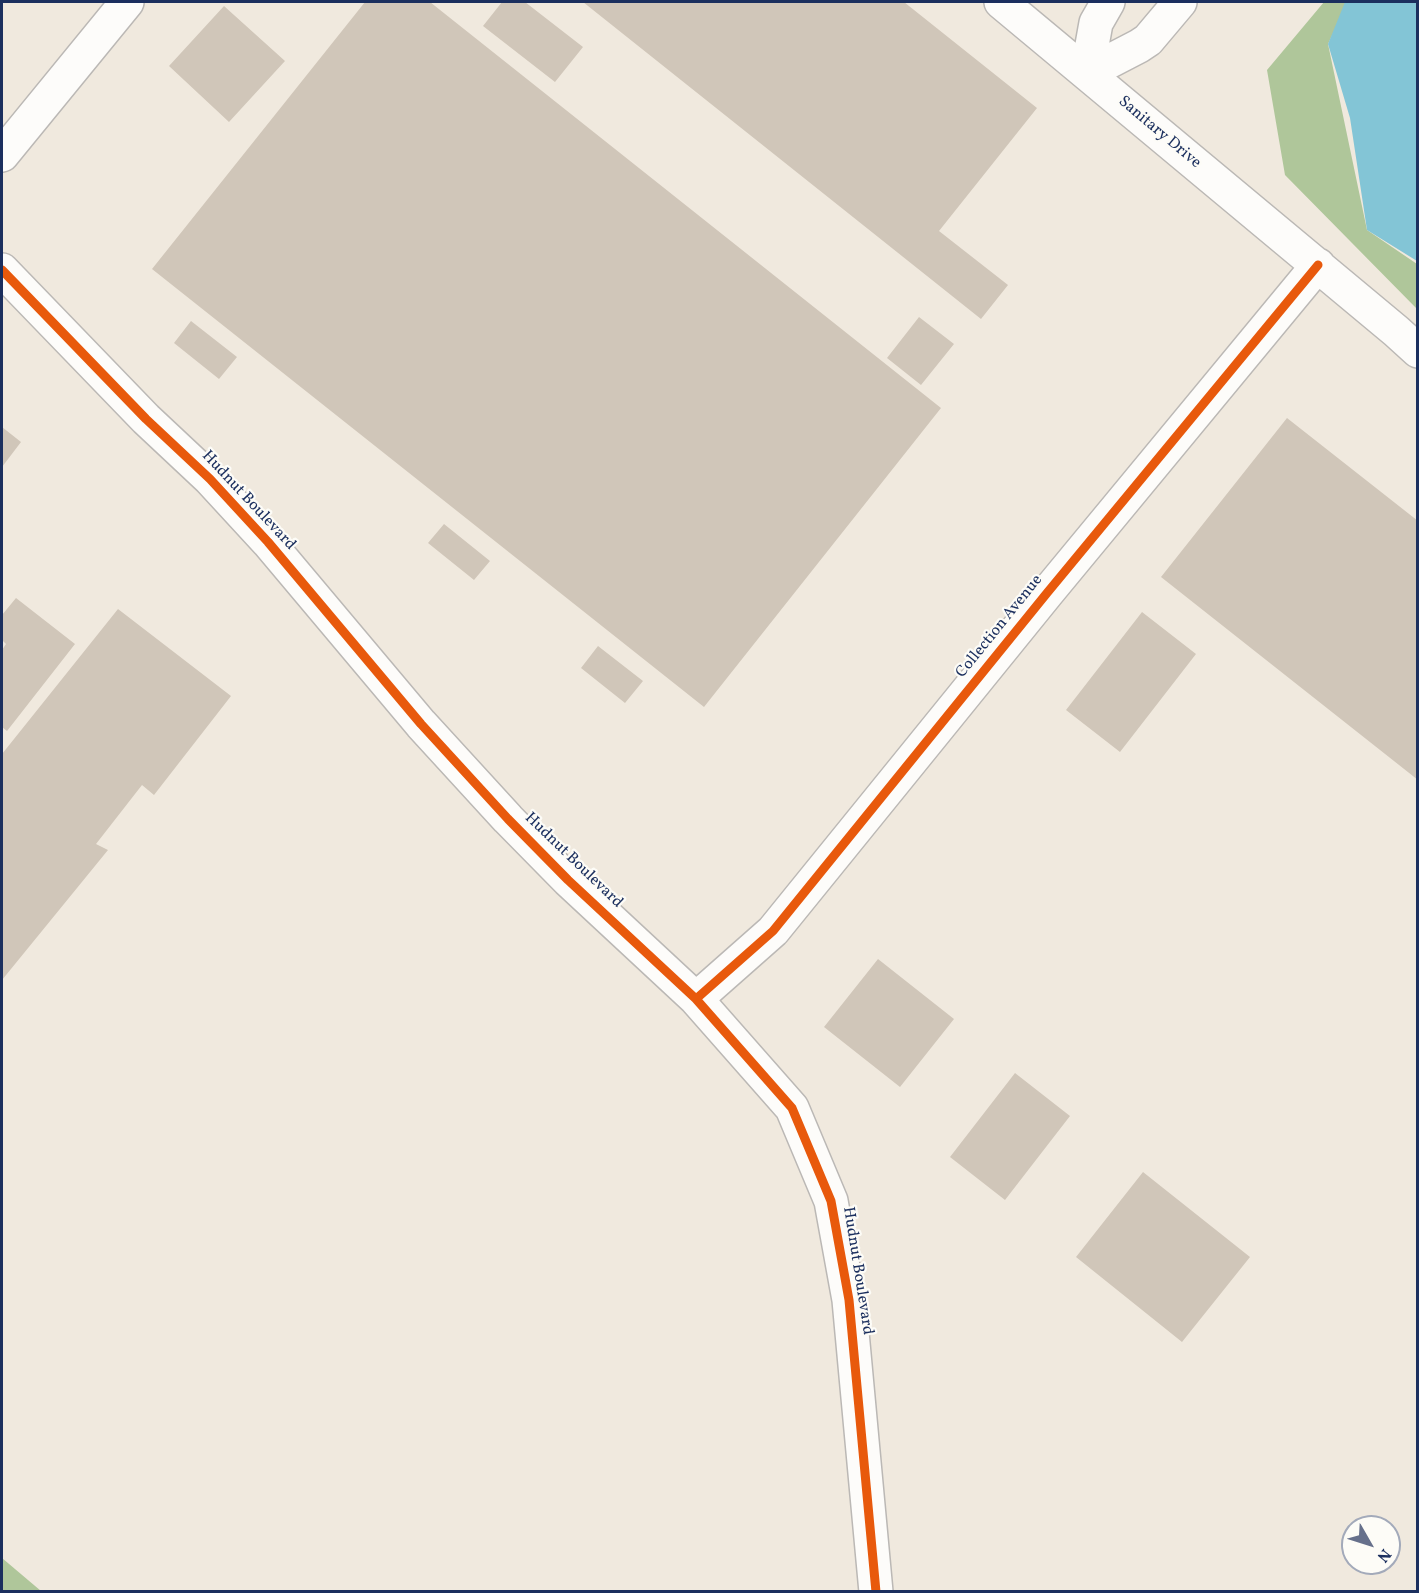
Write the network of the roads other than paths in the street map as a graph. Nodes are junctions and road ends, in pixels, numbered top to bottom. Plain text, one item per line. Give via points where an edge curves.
1 (127, 2) edge
2 (1001, 2) edge
3 (1108, 2) edge
4 (1180, 2) edge
5 (1087, 73) junction
6 (2, 155) edge
7 (1318, 265) junction
8 (2, 270) edge
9 (1418, 351) edge
10 (696, 999) junction
11 (876, 1592) edge

1 - 6 street
2 - 5 street, Sanitary Drive
3 - 5 street via 1096,23
4 - 5 street via 1148,40
5 - 7 street, Sanitary Drive
7 - 9 street, Sanitary Drive
7 - 10 street, Collection Avenue via 773,931
8 - 10 street, Hudnut Boulevard via 229,500 508,819
10 - 11 street, Hudnut Boulevard via 792,1108 831,1201 849,1300

